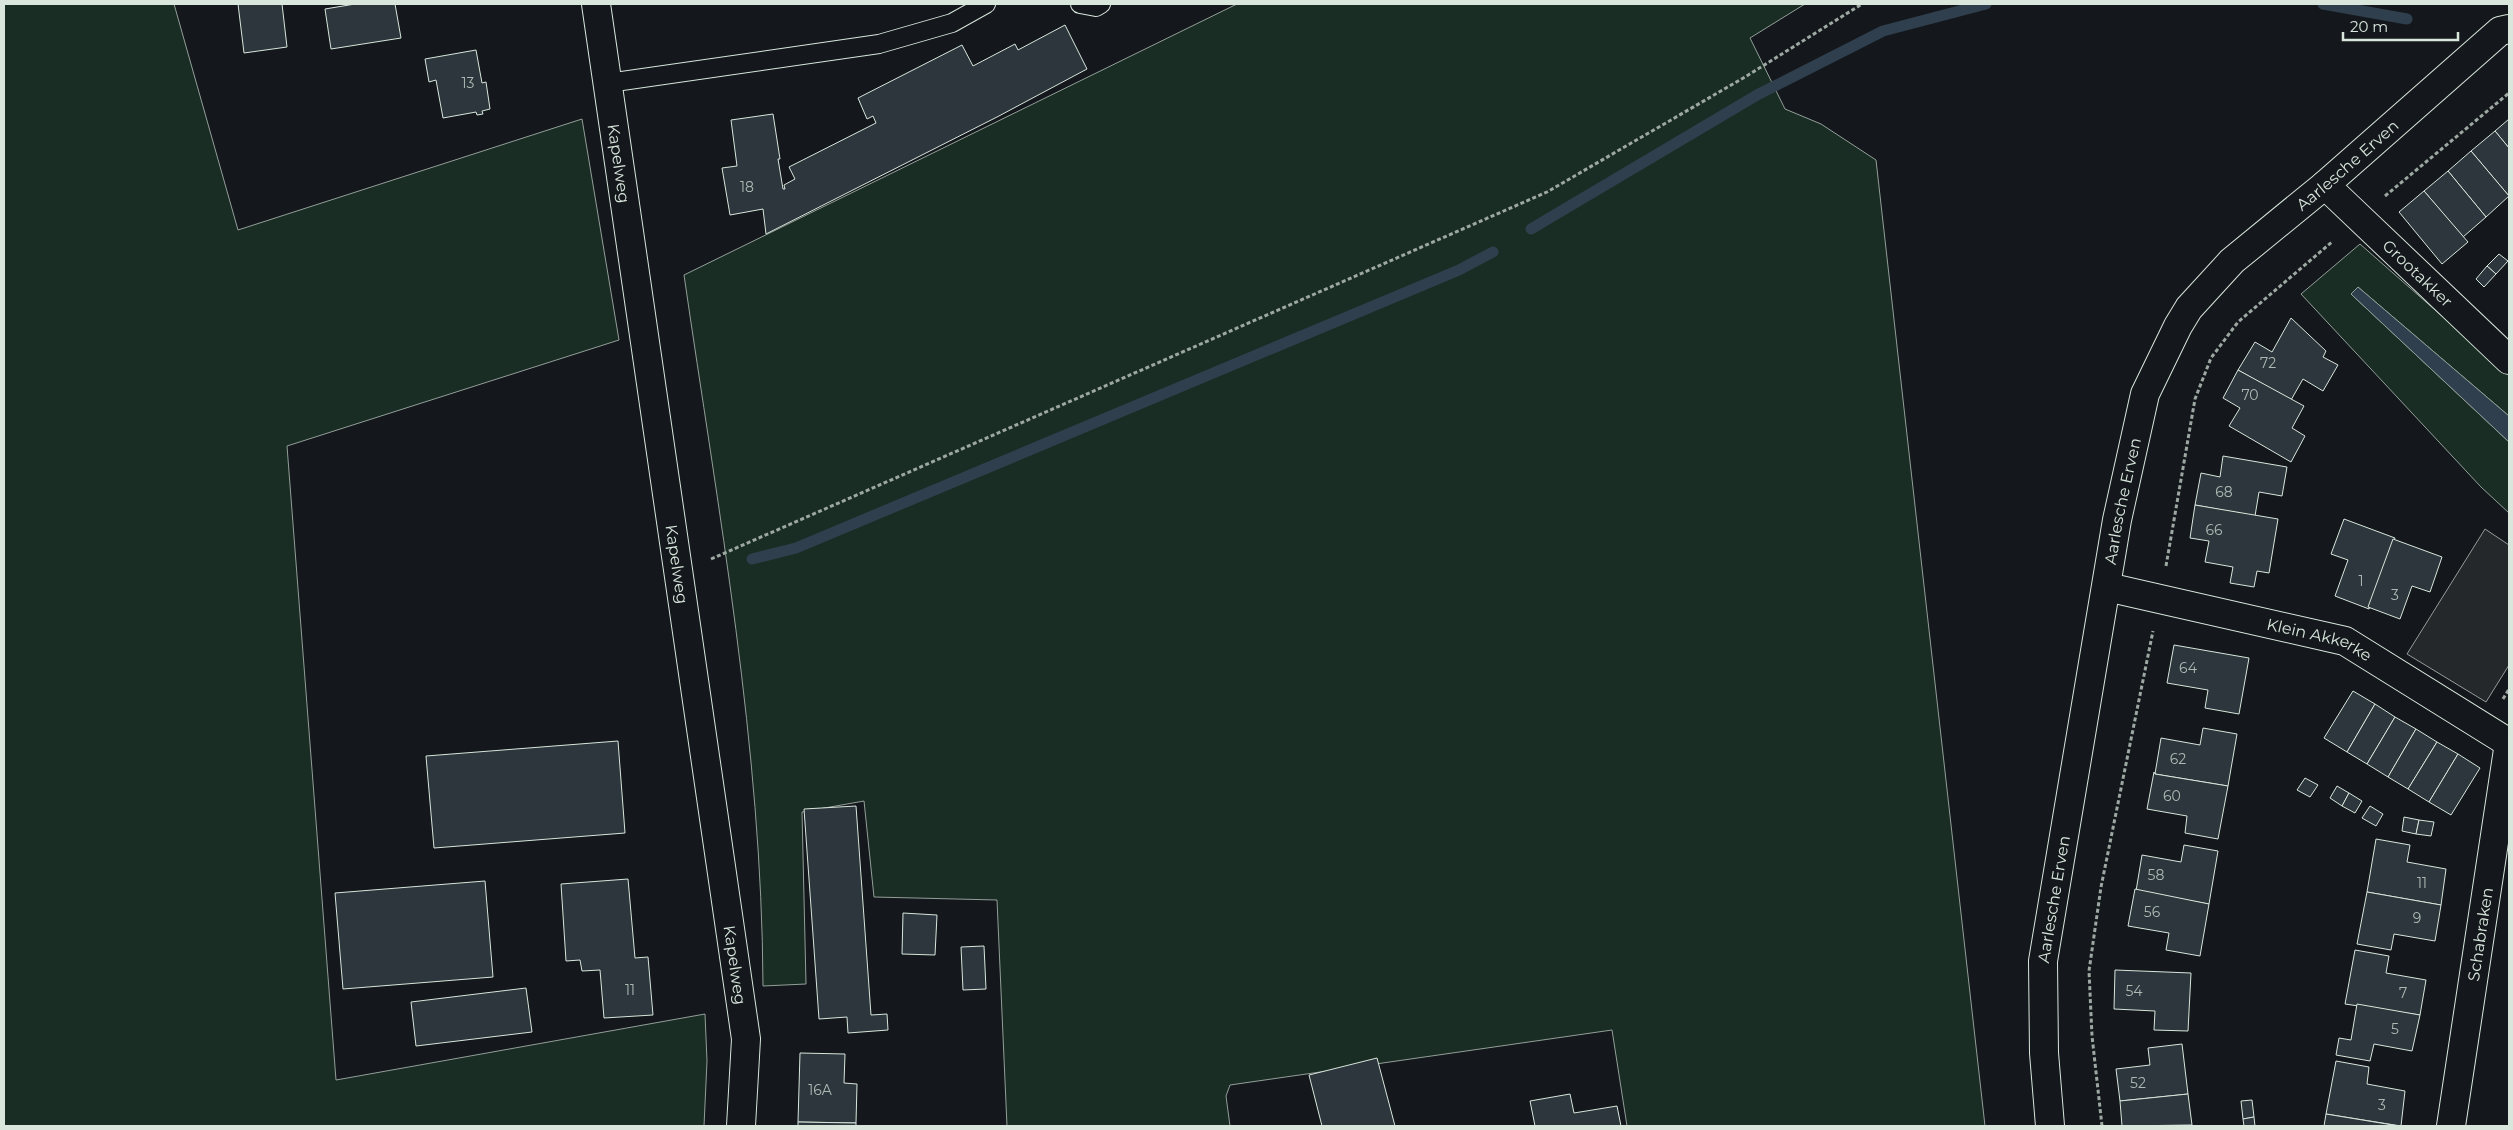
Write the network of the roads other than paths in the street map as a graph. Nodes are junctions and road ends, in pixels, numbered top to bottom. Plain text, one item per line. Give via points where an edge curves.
1 (596, 4) edge
2 (986, 4) edge
3 (1080, 4) edge
4 (1101, 4) edge
5 (2509, 29) edge
6 (608, 84) junction
7 (2325, 185) junction
8 (2509, 360) edge
9 (2107, 587) junction
10 (2509, 743) edge
11 (741, 1126) edge
12 (2050, 1126) edge
13 (2451, 1126) edge

1 - 6 street, Kapelweg
2 - 6 lane via 952,23 879,44
3 - 4 lane via 1096,7
5 - 7 street, Aarlesche Erven via 2500,31
6 - 11 street, Kapelweg via 746,1039
7 - 8 street, Grootakker
7 - 9 street, Aarlesche Erven via 2232,261 2189,308 2178,326 2145,394 2117,520
9 - 10 street, Klein Akkerke via 2345,641
9 - 12 street, Aarlesche Erven via 2044,961 2044,1053
10 - 13 street, Schabraken

